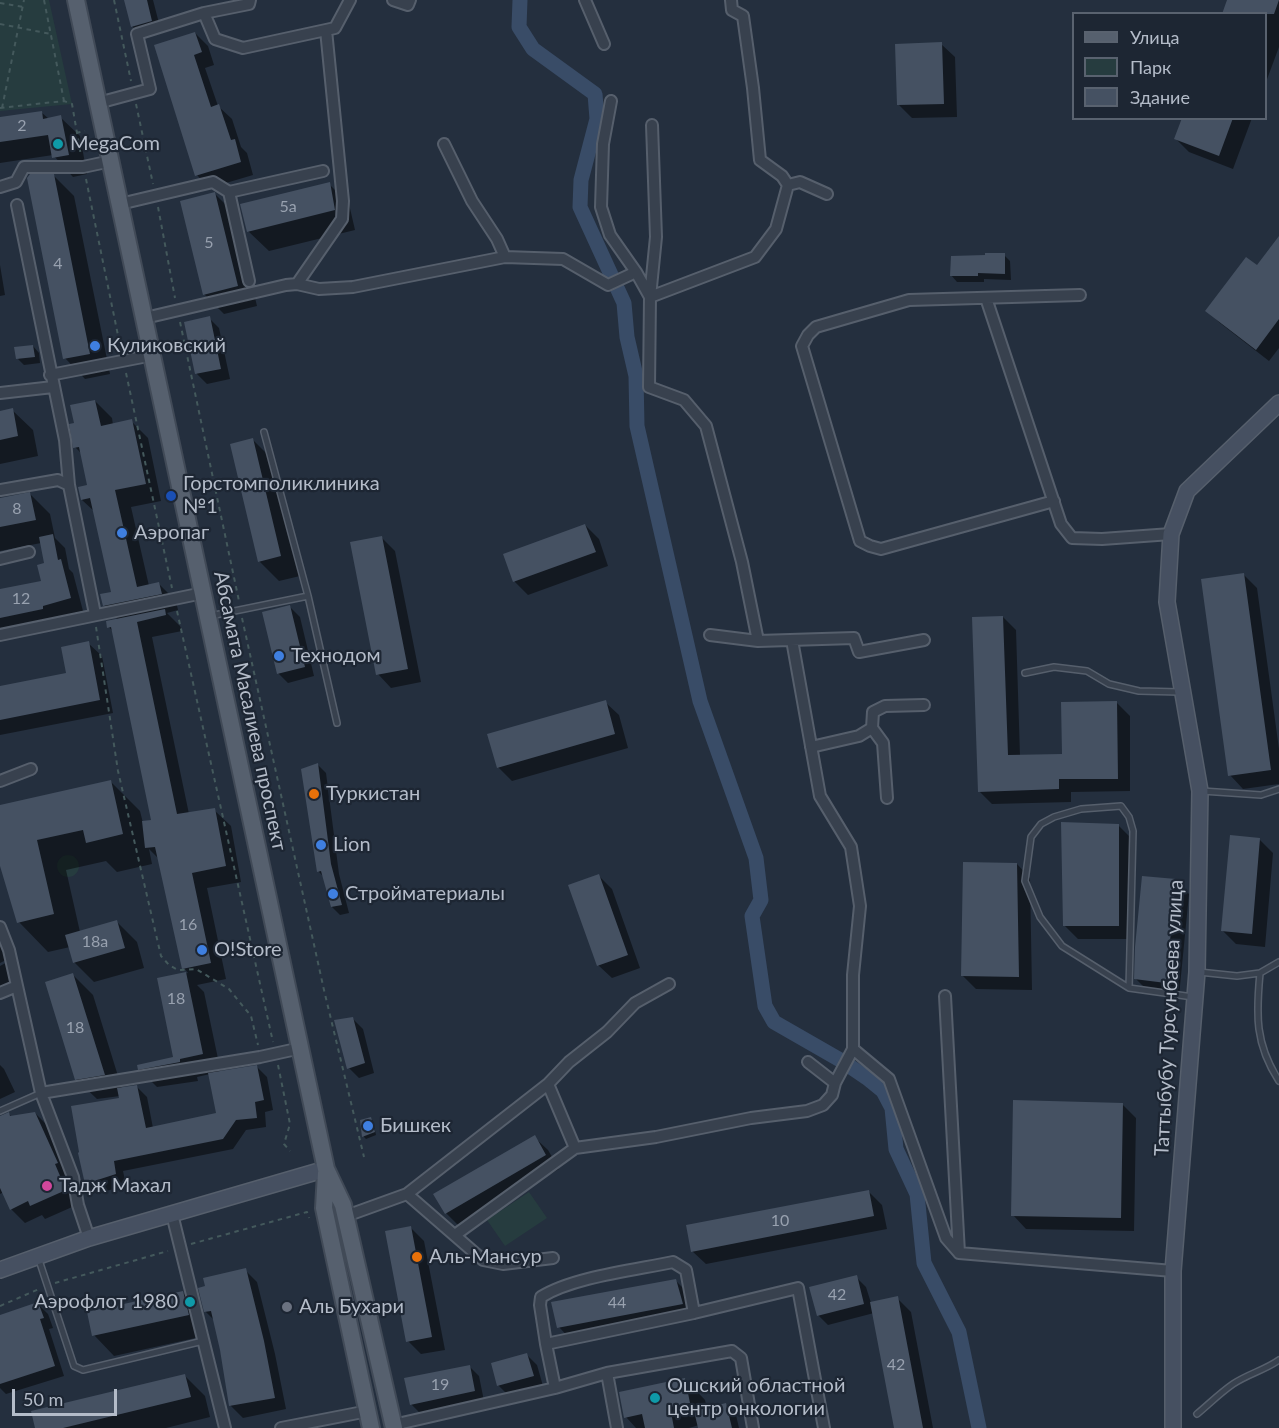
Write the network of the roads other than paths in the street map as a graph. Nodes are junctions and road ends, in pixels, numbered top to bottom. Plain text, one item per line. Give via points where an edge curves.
1 (76, 0) edge
2 (250, 0) edge
3 (350, 0) edge
4 (393, 0) edge
5 (410, 0) edge
6 (585, 0) edge
7 (731, 0) edge
8 (204, 13) junction
9 (326, 30) junction
10 (604, 44) dead end
11 (611, 101) dead end
12 (98, 103) junction
13 (652, 125) dead end
14 (444, 144) dead end
15 (111, 161) junction
16 (323, 171) dead end
17 (788, 184) junction
18 (0, 187) edge
19 (229, 192) junction
20 (827, 194) dead end
21 (120, 204) junction
22 (17, 205) dead end
23 (505, 257) junction
24 (636, 272) junction
25 (249, 281) dead end
26 (297, 284) junction
27 (1080, 295) dead end
28 (650, 297) junction
29 (986, 298) junction
30 (145, 318) junction
31 (153, 355) junction
32 (50, 375) junction
33 (53, 387) junction
34 (0, 393) edge
35 (1279, 403) edge
36 (264, 432) dead end
37 (69, 485) junction
38 (0, 490) edge
39 (1054, 501) junction
40 (1171, 534) junction
41 (29, 552) dead end
42 (0, 559) edge
43 (203, 593) junction
44 (308, 596) junction
45 (95, 614) junction
46 (208, 617) junction
47 (0, 635) edge
48 (710, 635) dead end
49 (792, 640) junction
50 (924, 640) dead end
51 (758, 641) junction
52 (1025, 673) dead end
53 (1184, 692) junction
54 (924, 705) dead end
55 (337, 723) dead end
56 (872, 728) junction
57 (811, 747) junction
58 (31, 769) dead end
59 (0, 782) edge
60 (1279, 789) edge
61 (1200, 791) junction
62 (886, 798) dead end
63 (0, 927) edge
64 (1279, 963) edge
65 (1197, 972) junction
66 (1260, 973) junction
67 (669, 984) dead end
68 (17, 986) junction
69 (1128, 988) junction
70 (0, 993) edge
71 (945, 996) dead end
72 (1195, 997) junction
73 (301, 1048) junction
74 (850, 1052) junction
75 (808, 1062) dead end
76 (1279, 1081) edge
77 (835, 1083) junction
78 (548, 1084) junction
79 (41, 1093) junction
80 (0, 1111) edge
81 (575, 1148) junction
82 (326, 1169) junction
83 (407, 1194) junction
84 (172, 1215) junction
85 (346, 1216) junction
86 (455, 1235) junction
87 (89, 1238) junction
88 (959, 1253) junction
89 (37, 1256) junction
90 (553, 1258) dead end
91 (0, 1270) edge
92 (1173, 1271) junction
93 (694, 1313) junction
94 (204, 1341) junction
95 (546, 1344) junction
96 (1279, 1360) edge
97 (607, 1373) junction
98 (555, 1388) junction
99 (368, 1411) junction
100 (1197, 1414) dead end
101 (394, 1427) edge
102 (225, 1428) edge
103 (281, 1428) edge
104 (371, 1428) edge
105 (617, 1428) edge
106 (753, 1428) edge
107 (824, 1428) edge
108 (1173, 1428) edge

1 - 12 main road, Абсамата Масалиева проспект
2 - 8 street via 249,4
3 - 9 street via 335,28
4 - 5 street via 408,5
6 - 10 street
7 - 17 street via 732,10 743,16 760,160
8 - 9 street via 215,39 243,48
8 - 12 street via 137,34 150,89
9 - 26 street via 342,219
11 - 24 street via 603,144 601,207 610,235
12 - 15 main road, Абсамата Масалиева проспект
13 - 28 street via 656,237
14 - 23 street via 471,201
15 - 18 street via 83,167 24,167 16,182
15 - 21 main road, Абсамата Масалиева проспект
16 - 19 street
17 - 20 street via 800,182
17 - 28 street via 776,229 755,257
19 - 21 street via 213,182
19 - 25 street
21 - 30 main road, Абсамата Масалиева проспект
22 - 32 street
23 - 24 street via 564,259 608,285
23 - 26 street via 353,287 319,289
24 - 28 street
26 - 30 street
27 - 29 street
28 - 51 street via 649,387 684,400 706,426 742,561
29 - 39 street
29 - 39 street via 909,300 816,327 802,346 860,541 881,549
30 - 31 main road, Абсамата Масалиева проспект
31 - 32 street
31 - 43 main road, Абсамата Масалиева проспект
32 - 33 street
33 - 34 street
33 - 37 street via 65,440
35 - 40 street, Таттыбубу Турсунбаева улица via 1186,491
36 - 44 lane
37 - 38 street via 58,480
37 - 45 street
39 - 40 street via 1061,524 1072,538
40 - 53 street, Таттыбубу Турсунбаева улица via 1167,602
41 - 42 street
43 - 45 street
43 - 46 main road, Абсамата Масалиева проспект
44 - 46 lane
44 - 55 lane
45 - 47 street
46 - 73 main road, Абсамата Масалиева проспект
48 - 51 street
49 - 50 street via 854,638 859,652
49 - 51 street
49 - 57 street
52 - 53 lane via 1054,667 1087,671 1109,684 1139,691
53 - 61 street, Таттыбубу Турсунбаева улица
54 - 56 street via 885,706 873,712
56 - 57 street via 859,736
56 - 62 street via 883,743
57 - 74 street via 820,796 851,847 860,906
58 - 59 street
60 - 61 lane via 1262,795
61 - 65 street, Таттыбубу Турсунбаева улица
63 - 68 street
64 - 66 lane
65 - 66 lane via 1237,976
65 - 72 street, Таттыбубу Турсунбаева улица
66 - 76 lane via 1257,1012 1261,1042
67 - 78 street via 635,1003
68 - 70 street
68 - 79 street
69 - 69 lane via 1062,946 1040,917 1025,881 1030,837 1054,817 1082,809 1121,806 1128,817 1133,831
69 - 72 lane
71 - 88 street
72 - 92 street, Таттыбубу Турсунбаева улица
73 - 79 street
73 - 82 main road, Абсамата Масалиева проспект
74 - 77 street
74 - 88 street via 889,1079 946,1238
75 - 77 street
77 - 81 street via 832,1095 823,1105 807,1111
78 - 81 street
78 - 83 street
79 - 80 lane
79 - 87 street via 73,1177
81 - 86 street
82 - 84 street
82 - 85 main road, Абсамата Масалиева проспект
82 - 99 main road via 324,1208
83 - 85 street
83 - 86 street
84 - 87 street
84 - 94 street
85 - 101 main road, Абсамата Масалиева проспект
86 - 90 street via 483,1260 503,1264
87 - 89 street
88 - 92 street
89 - 91 street
89 - 94 lane via 74,1366 83,1370
92 - 108 street, Таттыбубу Турсунбаева улица
93 - 95 street
93 - 95 street via 686,1270 673,1262 591,1278 542,1297
93 - 107 street via 798,1288
94 - 102 street
95 - 98 street
96 - 100 lane via 1232,1384
97 - 98 street
97 - 105 street
97 - 106 street via 732,1351 741,1358
98 - 101 street
99 - 103 street
99 - 104 main road

